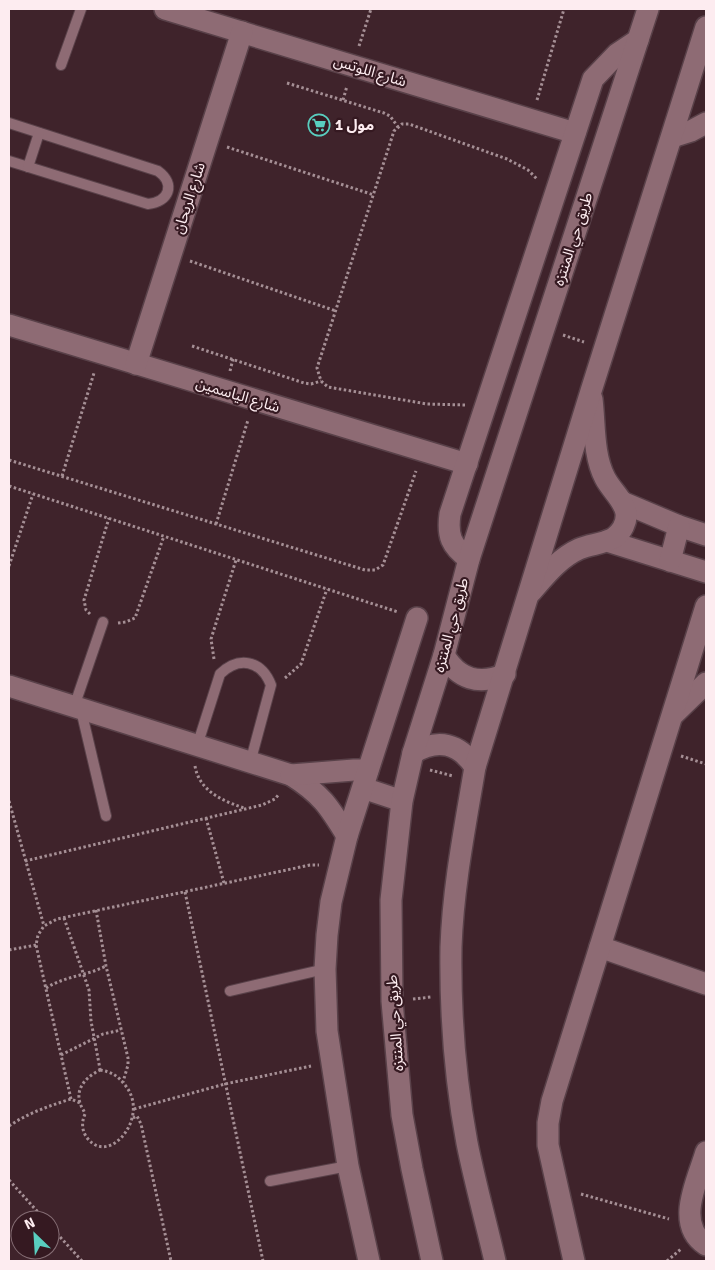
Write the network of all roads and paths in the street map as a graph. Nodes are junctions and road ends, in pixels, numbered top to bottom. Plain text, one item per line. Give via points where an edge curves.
1 (81, 9) edge
2 (165, 9) edge
3 (564, 9) edge
4 (648, 9) edge
5 (706, 27) edge
6 (242, 32) junction
7 (638, 40) junction
8 (61, 65) dead end
9 (349, 79) dead end
10 (287, 83) dead end
11 (342, 100) junction
12 (532, 120) junction
13 (9, 123) edge
14 (706, 123) edge
15 (398, 127) junction
16 (39, 133) junction
17 (576, 133) junction
18 (672, 137) junction
19 (236, 150) dead end
20 (9, 161) edge
21 (28, 166) junction
22 (557, 190) junction
23 (179, 195) junction
24 (374, 195) junction
25 (204, 266) dead end
26 (336, 311) junction
27 (9, 325) edge
28 (544, 329) junction
29 (192, 346) dead end
30 (604, 348) junction
31 (100, 353) junction
32 (233, 359) junction
33 (136, 364) junction
34 (231, 368) dead end
35 (322, 381) junction
36 (591, 391) junction
37 (255, 400) junction
38 (485, 410) junction
39 (424, 451) junction
40 (9, 460) edge
41 (467, 464) junction
42 (62, 476) junction
43 (9, 486) edge
44 (33, 494) junction
45 (622, 502) junction
46 (109, 518) junction
47 (216, 524) junction
48 (679, 526) junction
49 (706, 535) edge
50 (164, 536) junction
51 (607, 541) junction
52 (469, 559) junction
53 (236, 560) junction
54 (670, 561) junction
55 (9, 566) edge
56 (706, 572) edge
57 (327, 589) junction
58 (527, 596) junction
59 (706, 606) edge
60 (417, 618) joint
61 (103, 622) junction
62 (444, 655) junction
63 (220, 674) junction
64 (504, 674) junction
65 (706, 683) edge
66 (271, 684) junction
67 (9, 686) edge
68 (78, 708) junction
69 (672, 716) junction
70 (197, 746) junction
71 (411, 759) junction
72 (250, 763) junction
73 (474, 774) junction
74 (290, 775) junction
75 (366, 779) junction
76 (402, 801) junction
77 (9, 802) edge
78 (246, 808) junction
79 (106, 816) dead end
80 (206, 818) junction
81 (347, 836) junction
82 (25, 861) junction
83 (338, 868) junction
84 (224, 883) junction
85 (185, 892) junction
86 (96, 910) junction
87 (64, 918) junction
88 (44, 926) junction
89 (36, 945) junction
90 (600, 947) junction
91 (9, 950) edge
92 (106, 966) junction
93 (325, 969) junction
94 (85, 975) junction
95 (706, 984) edge
96 (46, 988) junction
97 (230, 991) dead end
98 (452, 995) junction
99 (392, 1001) junction
100 (121, 1030) junction
101 (94, 1038) junction
102 (61, 1055) junction
103 (332, 1062) junction
104 (100, 1070) junction
105 (123, 1083) junction
106 (226, 1084) junction
107 (71, 1099) junction
108 (80, 1104) junction
109 (134, 1109) junction
110 (133, 1118) junction
111 (9, 1126) edge
112 (706, 1152) edge
113 (348, 1166) junction
114 (9, 1180) edge
115 (270, 1181) dead end
116 (556, 1187) junction
117 (36, 1210) edge
118 (691, 1225) junction
119 (60, 1237) edge
120 (706, 1245) edge
121 (82, 1261) edge
122 (170, 1261) edge
123 (263, 1261) edge
124 (369, 1261) edge
125 (432, 1261) edge
126 (495, 1261) edge
127 (574, 1261) edge

1 - 8 lane
2 - 6 street, شارع اللوتس
3 - 12 path
4 - 7 street, طريق حي المنتزه
5 - 18 street
6 - 12 street, شارع اللوتس
6 - 23 street, شارع الريحان
7 - 17 street via 617,54 593,79
7 - 28 street, طريق حي المنتزه
9 - 11 path
10 - 11 path
11 - 15 path via 384,113
12 - 17 street, شارع اللوتس
13 - 16 lane
14 - 18 street
15 - 22 path via 409,124 507,159
15 - 24 path
16 - 21 lane
16 - 23 lane via 158,171
17 - 22 street
18 - 30 street
19 - 24 path
20 - 21 lane
21 - 23 lane via 148,204 157,204
22 - 38 street
23 - 33 street, شارع الريحان
24 - 26 path
25 - 26 path
26 - 35 path via 317,368
27 - 31 street, شارع الياسمين
28 - 30 path
28 - 52 street, طريق حي المنتزه
29 - 32 path
30 - 36 street
31 - 33 street, شارع الياسمين
31 - 42 path
32 - 34 path
32 - 35 path via 304,384
33 - 37 street, شارع الياسمين
35 - 38 path via 328,387 427,404 462,404
36 - 45 street via 600,466
36 - 58 street
37 - 39 street, شارع الياسمين
37 - 47 path
38 - 41 street
39 - 41 street, شارع الياسمين
39 - 47 path via 383,564 375,570 365,570
40 - 42 path
41 - 52 street via 448,527 451,540
42 - 47 path
43 - 44 path
44 - 46 path
44 - 55 path
45 - 48 street
45 - 51 street via 625,522 621,530
46 - 50 path
46 - 61 path via 84,600 86,610
48 - 49 street
48 - 54 street
50 - 53 path
50 - 61 path via 135,618 114,624
51 - 54 street
51 - 58 street via 569,554
52 - 62 street, طريق حي المنتزه
53 - 57 path
53 - 63 path via 211,639 213,657
54 - 56 street
57 - 60 path
57 - 66 path via 302,664
58 - 64 street
59 - 69 street
60 - 75 street
61 - 68 lane
62 - 64 street via 457,671 475,679 485,680
62 - 71 street, طريق حي المنتزه
63 - 66 lane via 226,667 244,662 261,669
63 - 70 lane
64 - 73 street
65 - 69 street
66 - 72 lane
67 - 68 street
68 - 70 street
68 - 79 lane
69 - 90 street
70 - 72 street
70 - 78 path via 194,761 196,774 203,786 228,802
71 - 73 path
71 - 73 street via 427,746 442,744 470,759
71 - 76 street, طريق حي المنتزه
72 - 74 street
73 - 98 street via 456,880 451,946
74 - 75 street
74 - 78 path via 285,789 275,799
74 - 81 street via 326,802
75 - 76 street
75 - 81 street
76 - 99 street, طريق حي المنتزه via 391,900
77 - 82 path
78 - 80 path
80 - 82 path
80 - 84 path
81 - 83 street
82 - 88 path
83 - 84 path via 325,864 310,865
83 - 93 street via 331,902
84 - 85 path
85 - 86 path
85 - 106 path
86 - 87 path
86 - 92 path
87 - 88 path
87 - 94 path
88 - 89 path
89 - 91 path
89 - 96 path
90 - 95 street
90 - 116 street via 552,1101 548,1145
92 - 94 path
92 - 100 path
93 - 97 lane
93 - 103 street
94 - 96 path via 70,976
94 - 101 path
96 - 102 path
98 - 99 path
98 - 126 street via 460,1097
99 - 125 street, طريق حي المنتزه via 402,1115
100 - 101 path
100 - 105 path via 128,1058
101 - 102 path
101 - 104 path
102 - 107 path
103 - 106 path
103 - 113 street
104 - 105 path via 110,1071
104 - 108 path via 82,1084
105 - 109 path via 133,1099
106 - 109 path
106 - 123 path
107 - 108 path
107 - 111 path via 44,1107
108 - 110 path via 85,1114 82,1122 85,1135 98,1146 120,1140
109 - 110 path
110 - 122 path via 138,1116 142,1124
112 - 118 street via 691,1203
113 - 115 lane
113 - 124 street
114 - 117 path
116 - 118 path
116 - 127 street
118 - 120 street
119 - 121 path

